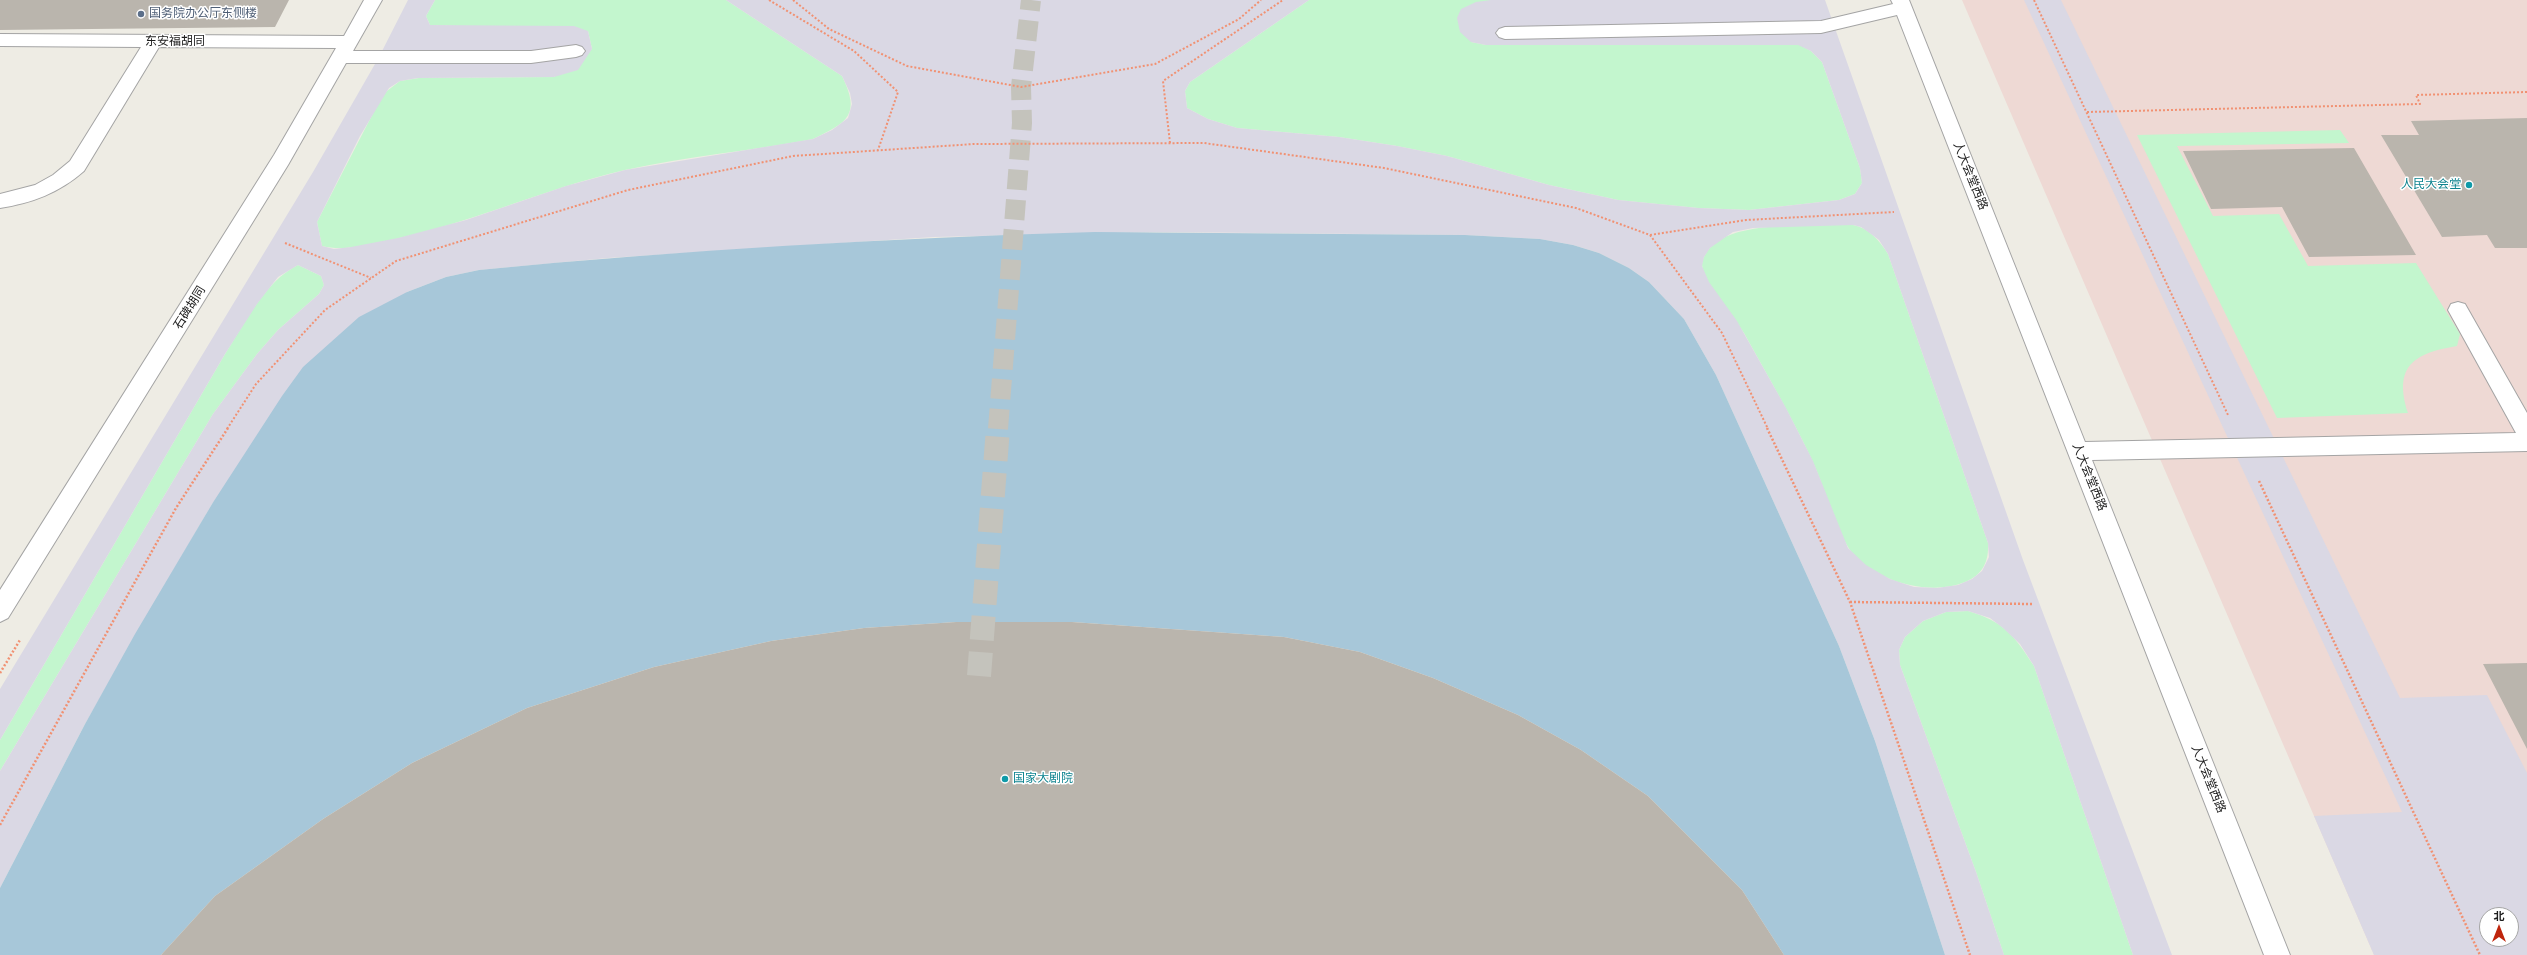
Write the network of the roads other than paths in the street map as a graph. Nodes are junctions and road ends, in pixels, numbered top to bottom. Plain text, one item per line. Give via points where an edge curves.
1 (373, 0) edge
2 (1902, 4) edge
3 (1505, 33) dead end
4 (0, 40) edge
5 (153, 42) junction
6 (346, 50) junction
7 (576, 52) dead end
8 (0, 201) edge
9 (2458, 310) dead end
10 (2527, 433) edge
11 (2527, 442) edge
12 (2078, 451) junction
13 (0, 612) edge
14 (2277, 955) edge

1 - 6 street, 石碑胡同
2 - 3 street via 1821,27
2 - 12 street, 人大会堂西路
4 - 5 street, 东安福胡同
5 - 6 street, 东安福胡同
5 - 8 street via 77,166 60,182 40,192
6 - 7 street, 东安福胡同 via 531,57
6 - 13 street, 石碑胡同 via 203,288
9 - 10 street
11 - 12 street
12 - 14 street, 人大会堂西路

